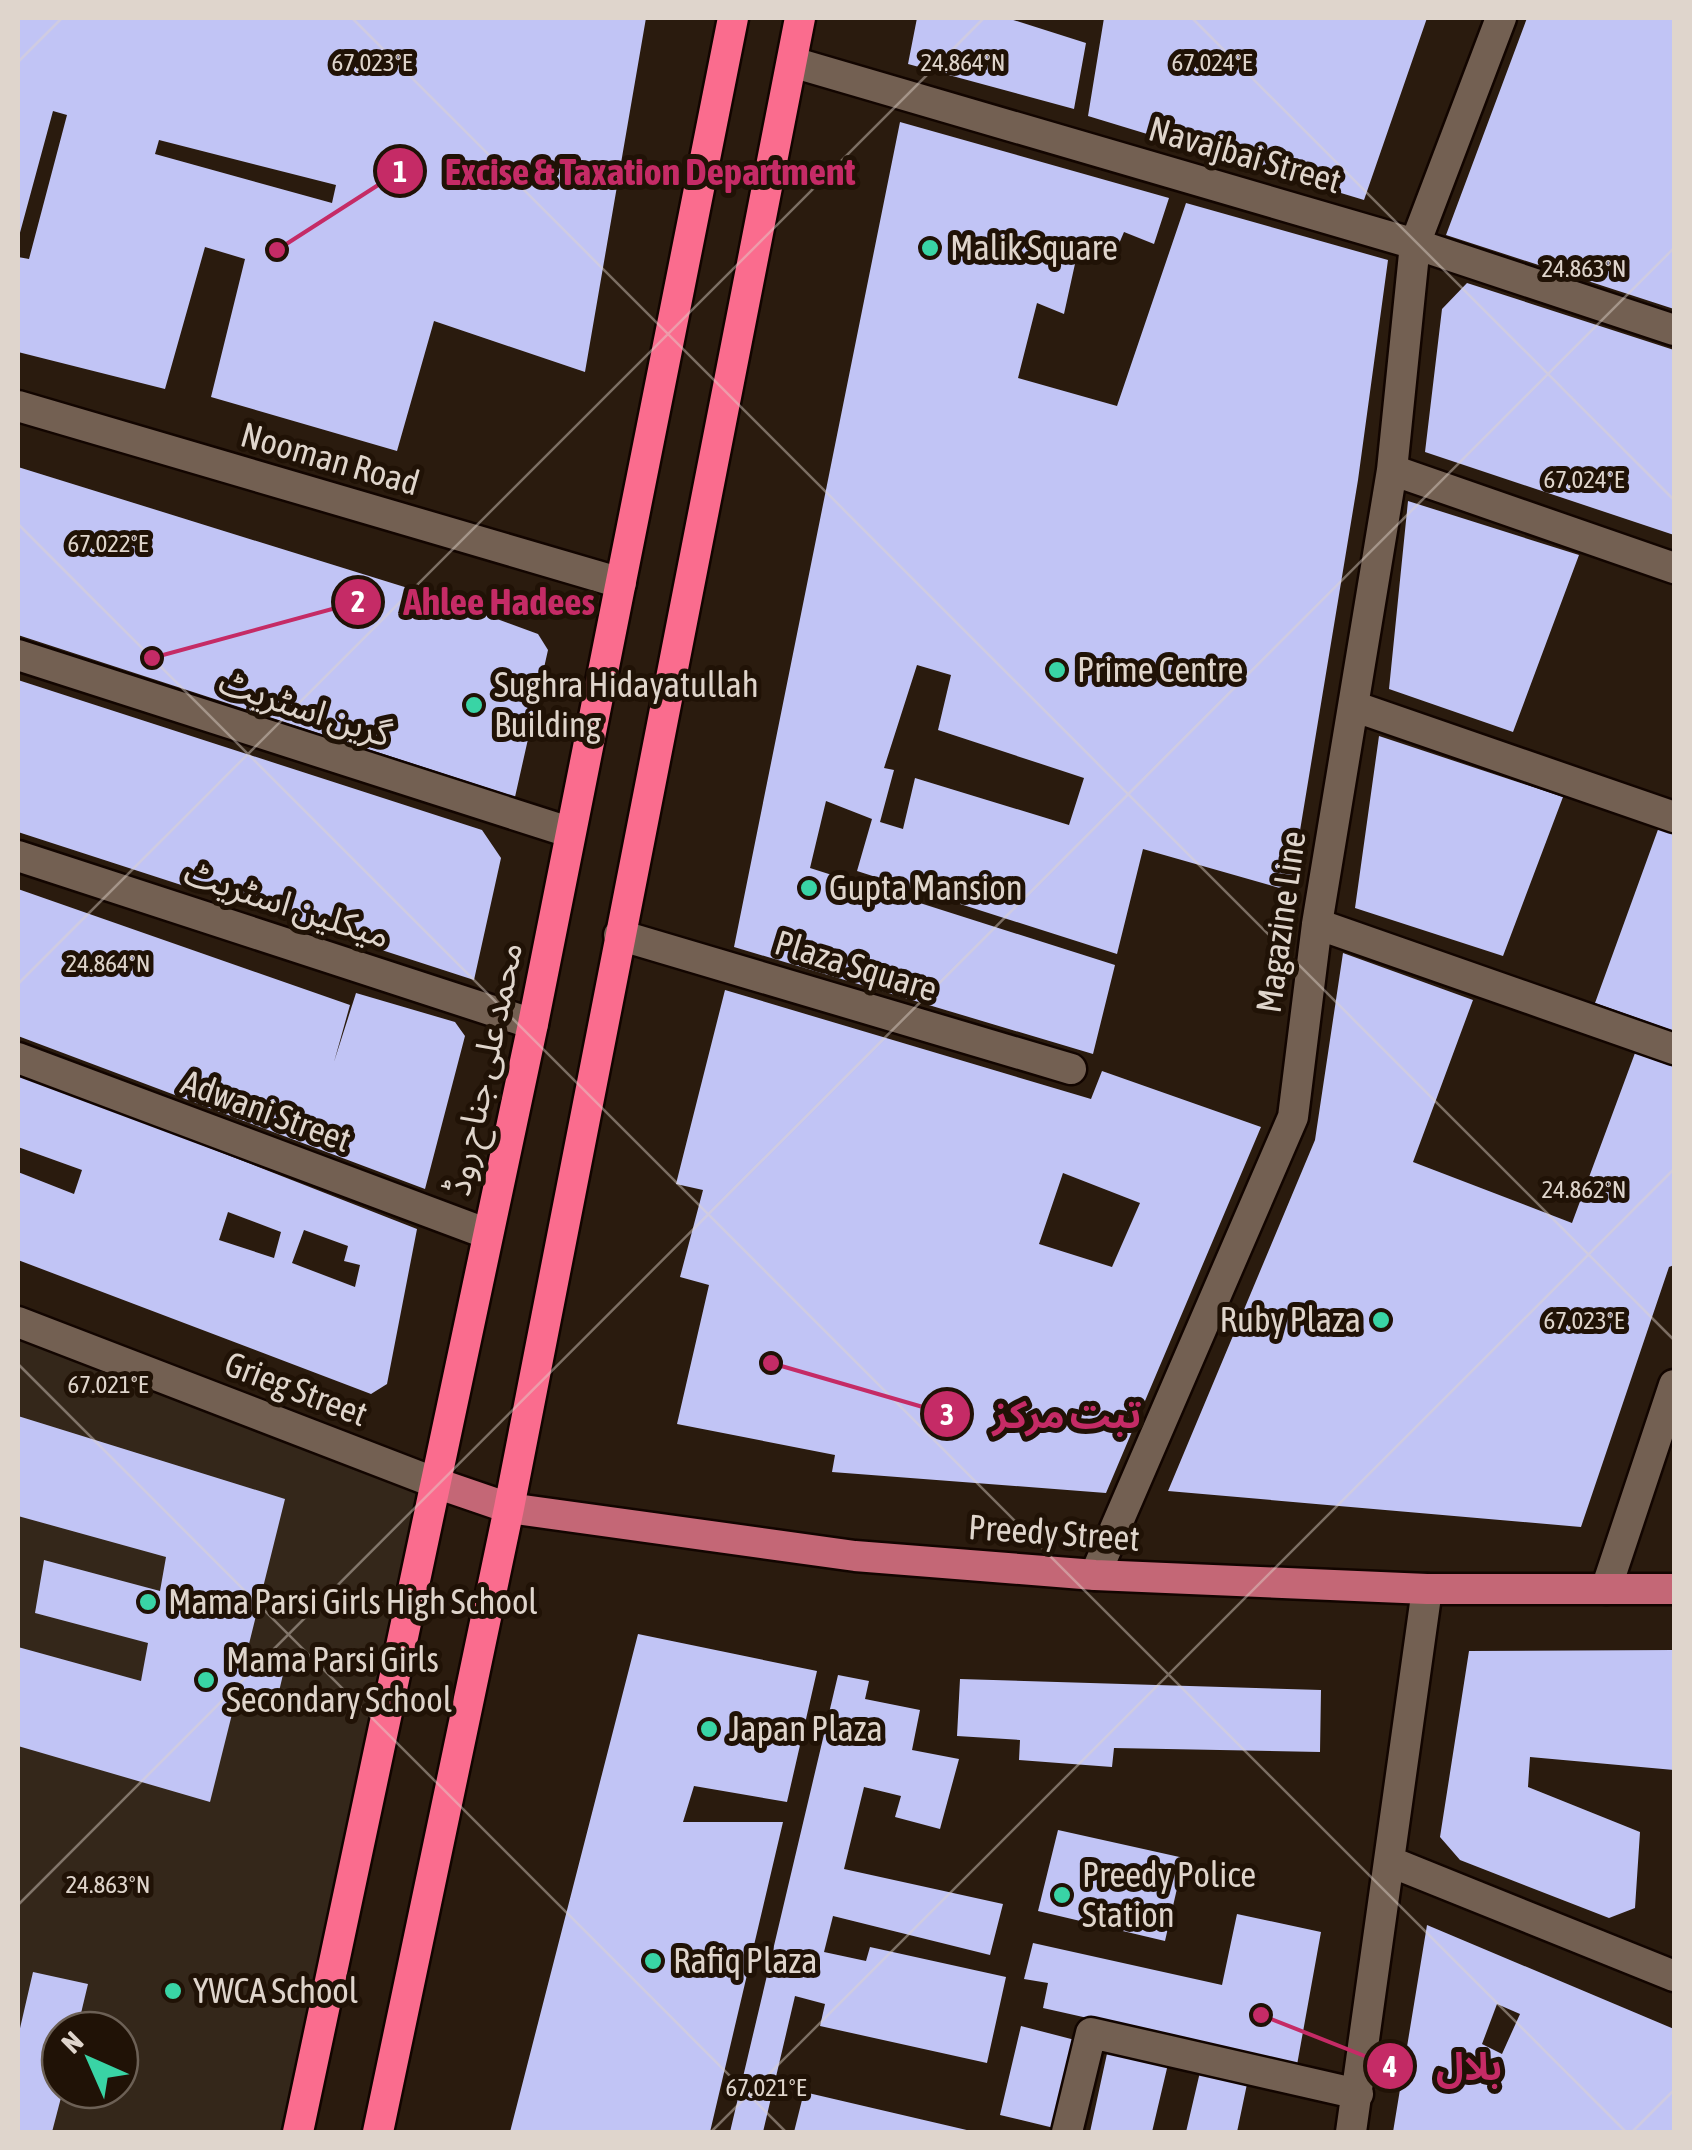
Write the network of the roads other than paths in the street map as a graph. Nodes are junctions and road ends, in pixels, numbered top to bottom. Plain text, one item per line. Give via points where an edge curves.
1 (733, 18) edge
2 (800, 18) edge
3 (1501, 18) edge
4 (792, 62) junction
5 (1415, 244) junction
6 (1674, 330) edge
7 (18, 406) edge
8 (1392, 470) junction
9 (1674, 568) edge
10 (621, 583) junction
11 (18, 655) edge
12 (1353, 706) junction
13 (1674, 817) edge
14 (569, 832) junction
15 (18, 856) edge
16 (1316, 924) junction
17 (619, 934) junction
18 (533, 1024) junction
19 (1674, 1049) edge
20 (18, 1058) edge
21 (1070, 1069) dead end
22 (488, 1234) junction
23 (18, 1322) edge
24 (1674, 1385) edge
25 (436, 1483) junction
26 (509, 1508) junction
27 (1094, 1575) junction
28 (1427, 1588) junction
29 (1606, 1589) junction
30 (1674, 1589) edge
31 (1391, 1862) junction
32 (1674, 1976) edge
33 (1358, 2094) junction
34 (298, 2132) edge
35 (378, 2132) edge
36 (1068, 2132) edge
37 (1351, 2132) edge

1 - 10 highway, محمد علی جناح روڈ
2 - 4 highway
3 - 5 street, Magazine Line
4 - 5 street, Navajbai Street
4 - 17 highway
5 - 6 street, Navajbai Street
5 - 8 street, Magazine Line
7 - 10 street, Nooman Road
8 - 9 street
8 - 12 street, Magazine Line
10 - 14 highway, محمد علی جناح روڈ
11 - 14 street, گرین اسٹریٹ
12 - 13 street
12 - 16 street, Magazine Line
14 - 18 highway, محمد علی جناح روڈ
15 - 18 street, میکلین اسٹریٹ
16 - 19 street
16 - 27 street, Magazine Line via 1293,1118
17 - 21 street, Plaza Square
17 - 26 highway
18 - 22 highway, محمد علی جناح روڈ
20 - 22 street, Adwani Street
22 - 25 highway, محمد علی جناح روڈ
23 - 25 street, Grieg Street
24 - 29 street
25 - 26 main road, Preedy Street
25 - 34 highway, محمد علی جناح روڈ
26 - 27 main road, Preedy Street via 855,1556
26 - 35 highway
27 - 28 main road, Preedy Street
28 - 29 main road, Preedy Street
28 - 31 street
29 - 30 main road, Preedy Street
31 - 32 street
31 - 33 street
33 - 36 street via 1090,2033
33 - 37 street

